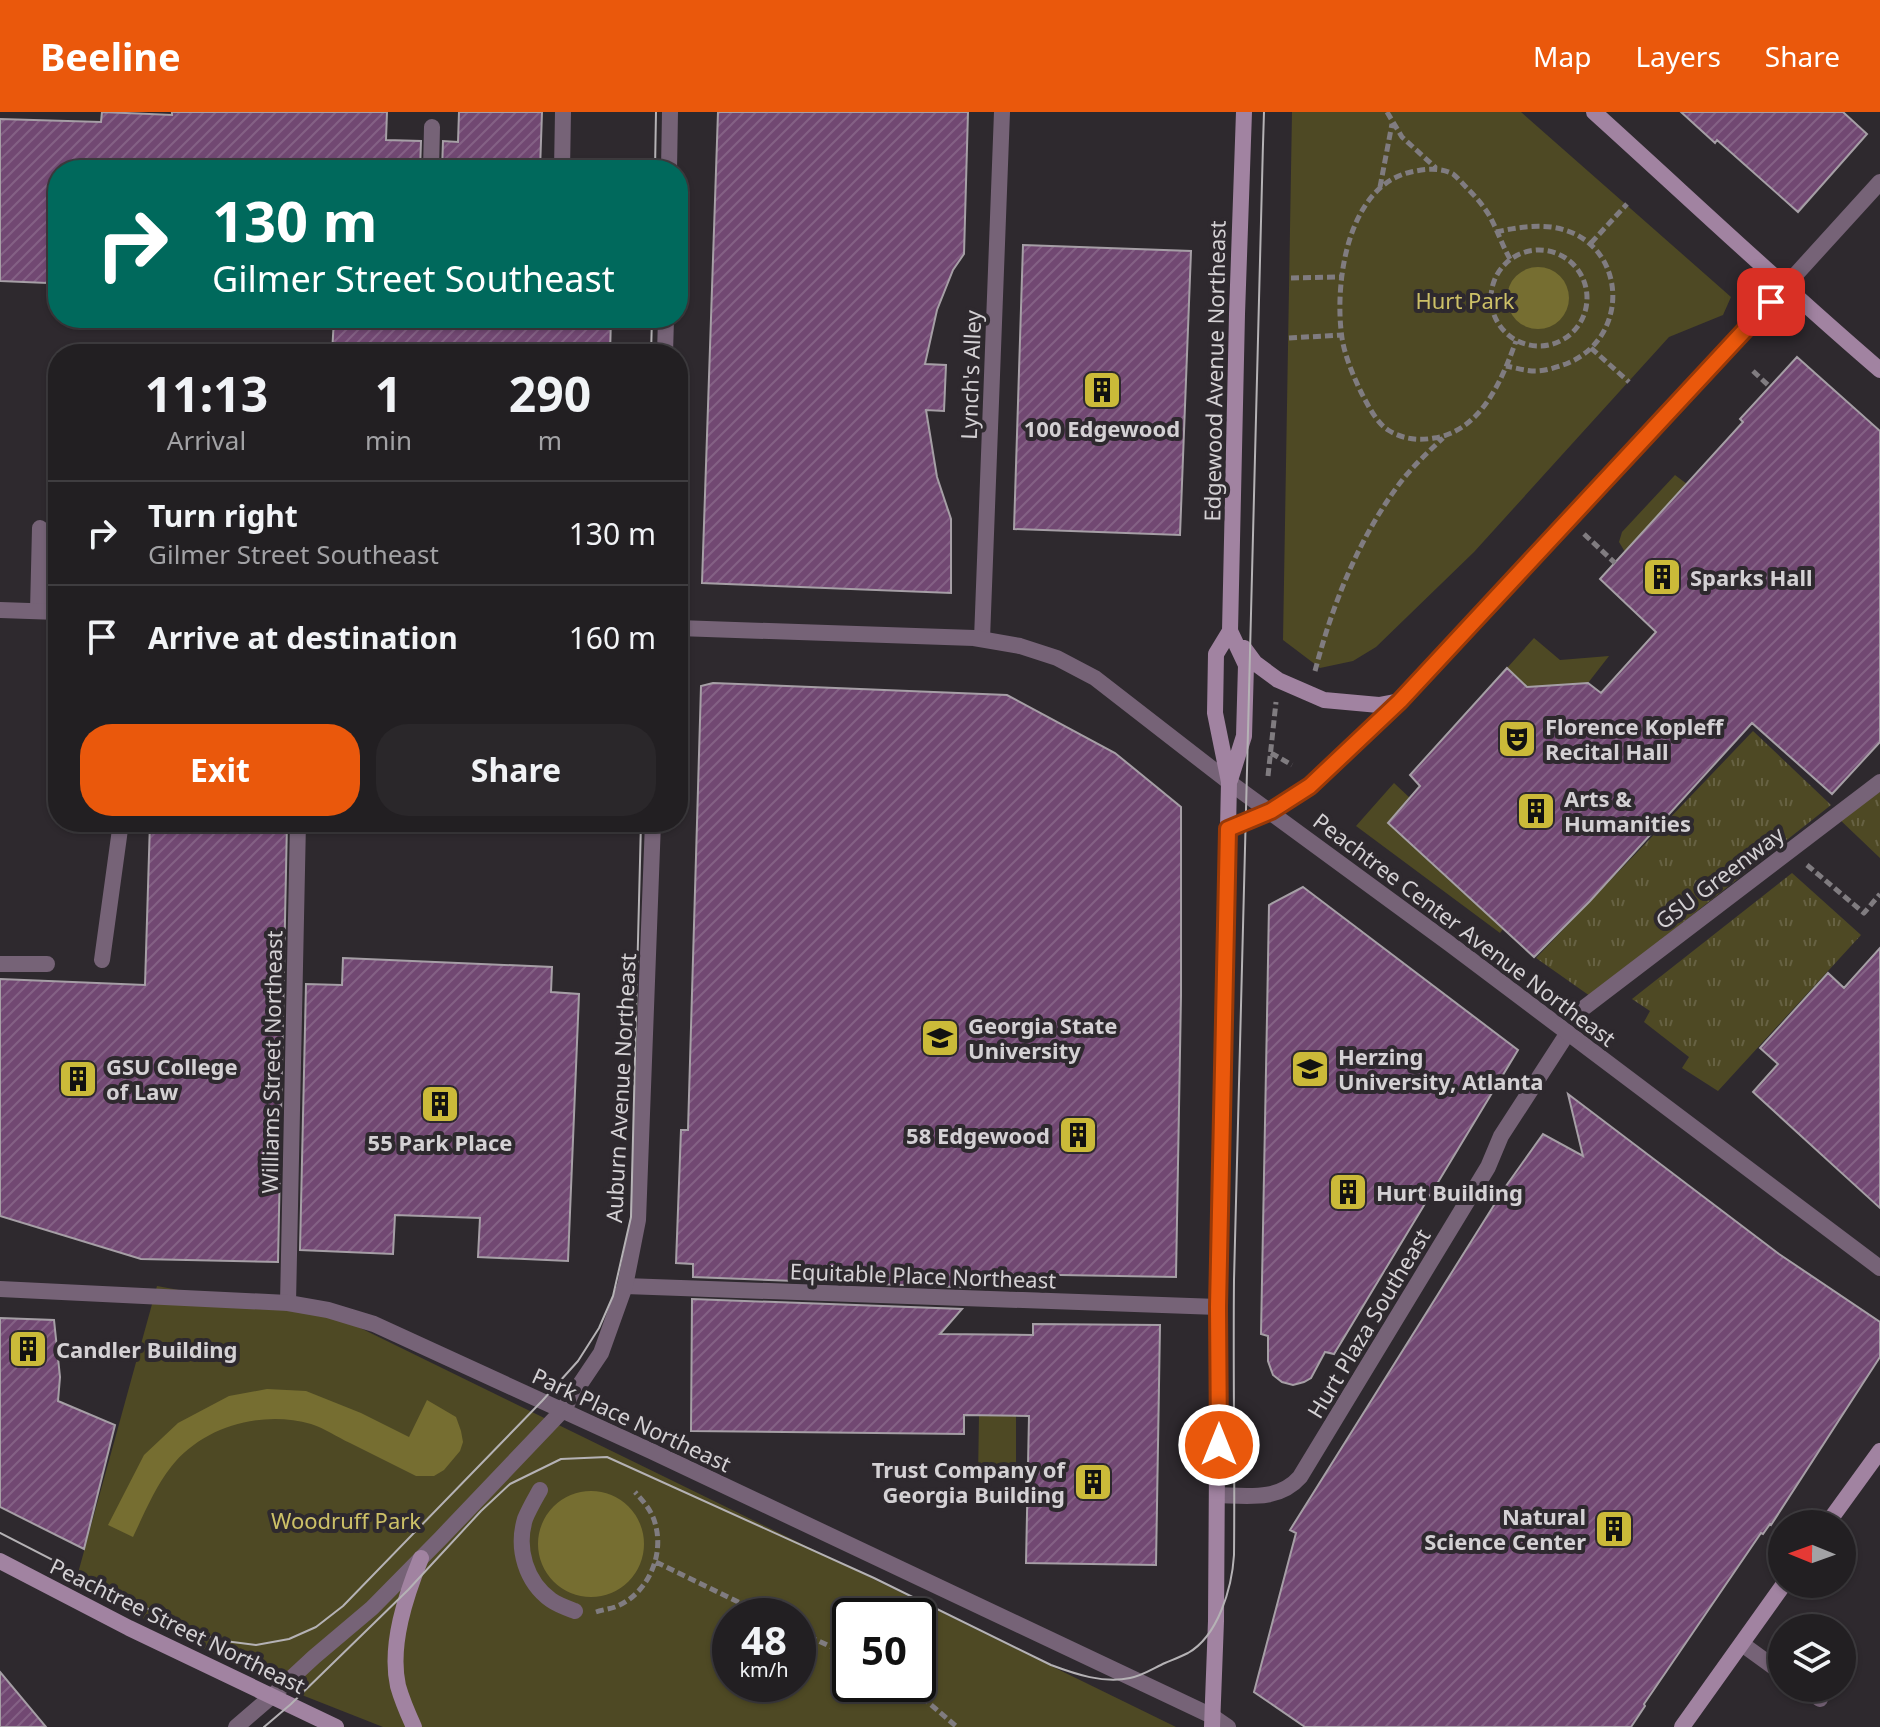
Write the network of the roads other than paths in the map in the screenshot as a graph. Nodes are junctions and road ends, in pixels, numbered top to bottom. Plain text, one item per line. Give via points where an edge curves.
1 (563, 112) edge
2 (670, 112) edge
3 (1002, 112) edge
4 (1244, 112) edge
5 (1594, 112) edge
6 (432, 127) dead end
7 (431, 160) edge
8 (562, 160) edge
9 (669, 160) edge
10 (1880, 182) edge
11 (1784, 287) junction
12 (1880, 370) edge
13 (40, 528) dead end
14 (0, 610) edge
15 (38, 611) junction
16 (48, 612) edge
17 (688, 628) edge
18 (1230, 631) junction
19 (982, 639) junction
20 (1400, 701) junction
21 (1229, 782) junction
22 (1880, 782) edge
23 (1271, 811) junction
24 (1228, 829) junction
25 (120, 832) edge
26 (298, 832) edge
27 (653, 832) edge
28 (102, 960) dead end
29 (0, 964) edge
30 (47, 964) dead end
31 (1585, 1007) dead end
32 (1567, 1034) junction
33 (1880, 1268) edge
34 (625, 1286) junction
35 (0, 1289) edge
36 (288, 1303) junction
37 (1218, 1307) junction
38 (562, 1411) junction
39 (1880, 1451) edge
40 (540, 1490) dead end
41 (1218, 1495) junction
42 (1837, 1510) edge
43 (421, 1558) junction
44 (0, 1561) edge
45 (1774, 1598) edge
46 (575, 1611) road end
47 (1742, 1644) junction
48 (1768, 1663) edge
49 (272, 1696) junction
50 (1212, 1722) edge
51 (238, 1726) edge
52 (336, 1727) edge
53 (414, 1727) edge
54 (1228, 1727) edge
55 (1682, 1727) edge

1 - 8 street
2 - 9 street
3 - 19 street, Lynch's Alley
4 - 18 main road, Edgewood Avenue Northeast
5 - 11 main road
6 - 7 street
10 - 11 street
11 - 12 main road
11 - 20 street
13 - 15 street
14 - 15 street
15 - 16 street
17 - 19 street, Peachtree Center Avenue Northeast
18 - 20 main road via 1271,676 1324,700 1379,705
18 - 21 main road, Edgewood Avenue Northeast via 1216,654 1215,713
18 - 21 main road, Edgewood Avenue Northeast via 1246,665 1244,736
19 - 21 street, Peachtree Center Avenue Northeast via 1057,658 1095,678
20 - 23 street via 1310,786
21 - 23 street, Peachtree Center Avenue Northeast
21 - 24 main road, Edgewood Avenue Northeast
22 - 31 street, GSU Greenway
23 - 24 street
23 - 32 street, Peachtree Center Avenue Northeast
24 - 37 main road, Edgewood Avenue Northeast
25 - 28 street
26 - 36 street, Williams Street Northeast
27 - 34 street, Auburn Avenue Northeast via 638,1220
29 - 30 street
32 - 33 street, Peachtree Center Avenue Northeast
32 - 41 street, Hurt Plaza Southeast via 1300,1477 1274,1494
34 - 37 street, Equitable Place Northeast
34 - 38 street, Auburn Avenue Northeast via 601,1353
35 - 36 street, Park Place Northeast
36 - 38 street, Park Place Northeast via 374,1324
37 - 41 main road, Edgewood Avenue Northeast
38 - 43 street, Auburn Avenue Northeast
38 - 50 street, Park Place Northeast
39 - 42 main road
40 - 46 street via 525,1519 525,1565 553,1602
41 - 50 main road, Edgewood Avenue Northeast
43 - 49 street, Auburn Avenue Northeast
43 - 53 main road via 405,1601 396,1656 397,1683
44 - 49 main road, Peachtree Street Northeast
45 - 47 main road
47 - 48 street
47 - 55 main road
49 - 51 street, Auburn Avenue Northeast
49 - 52 main road, Peachtree Street Northeast
50 - 54 street, Park Place Northeast

